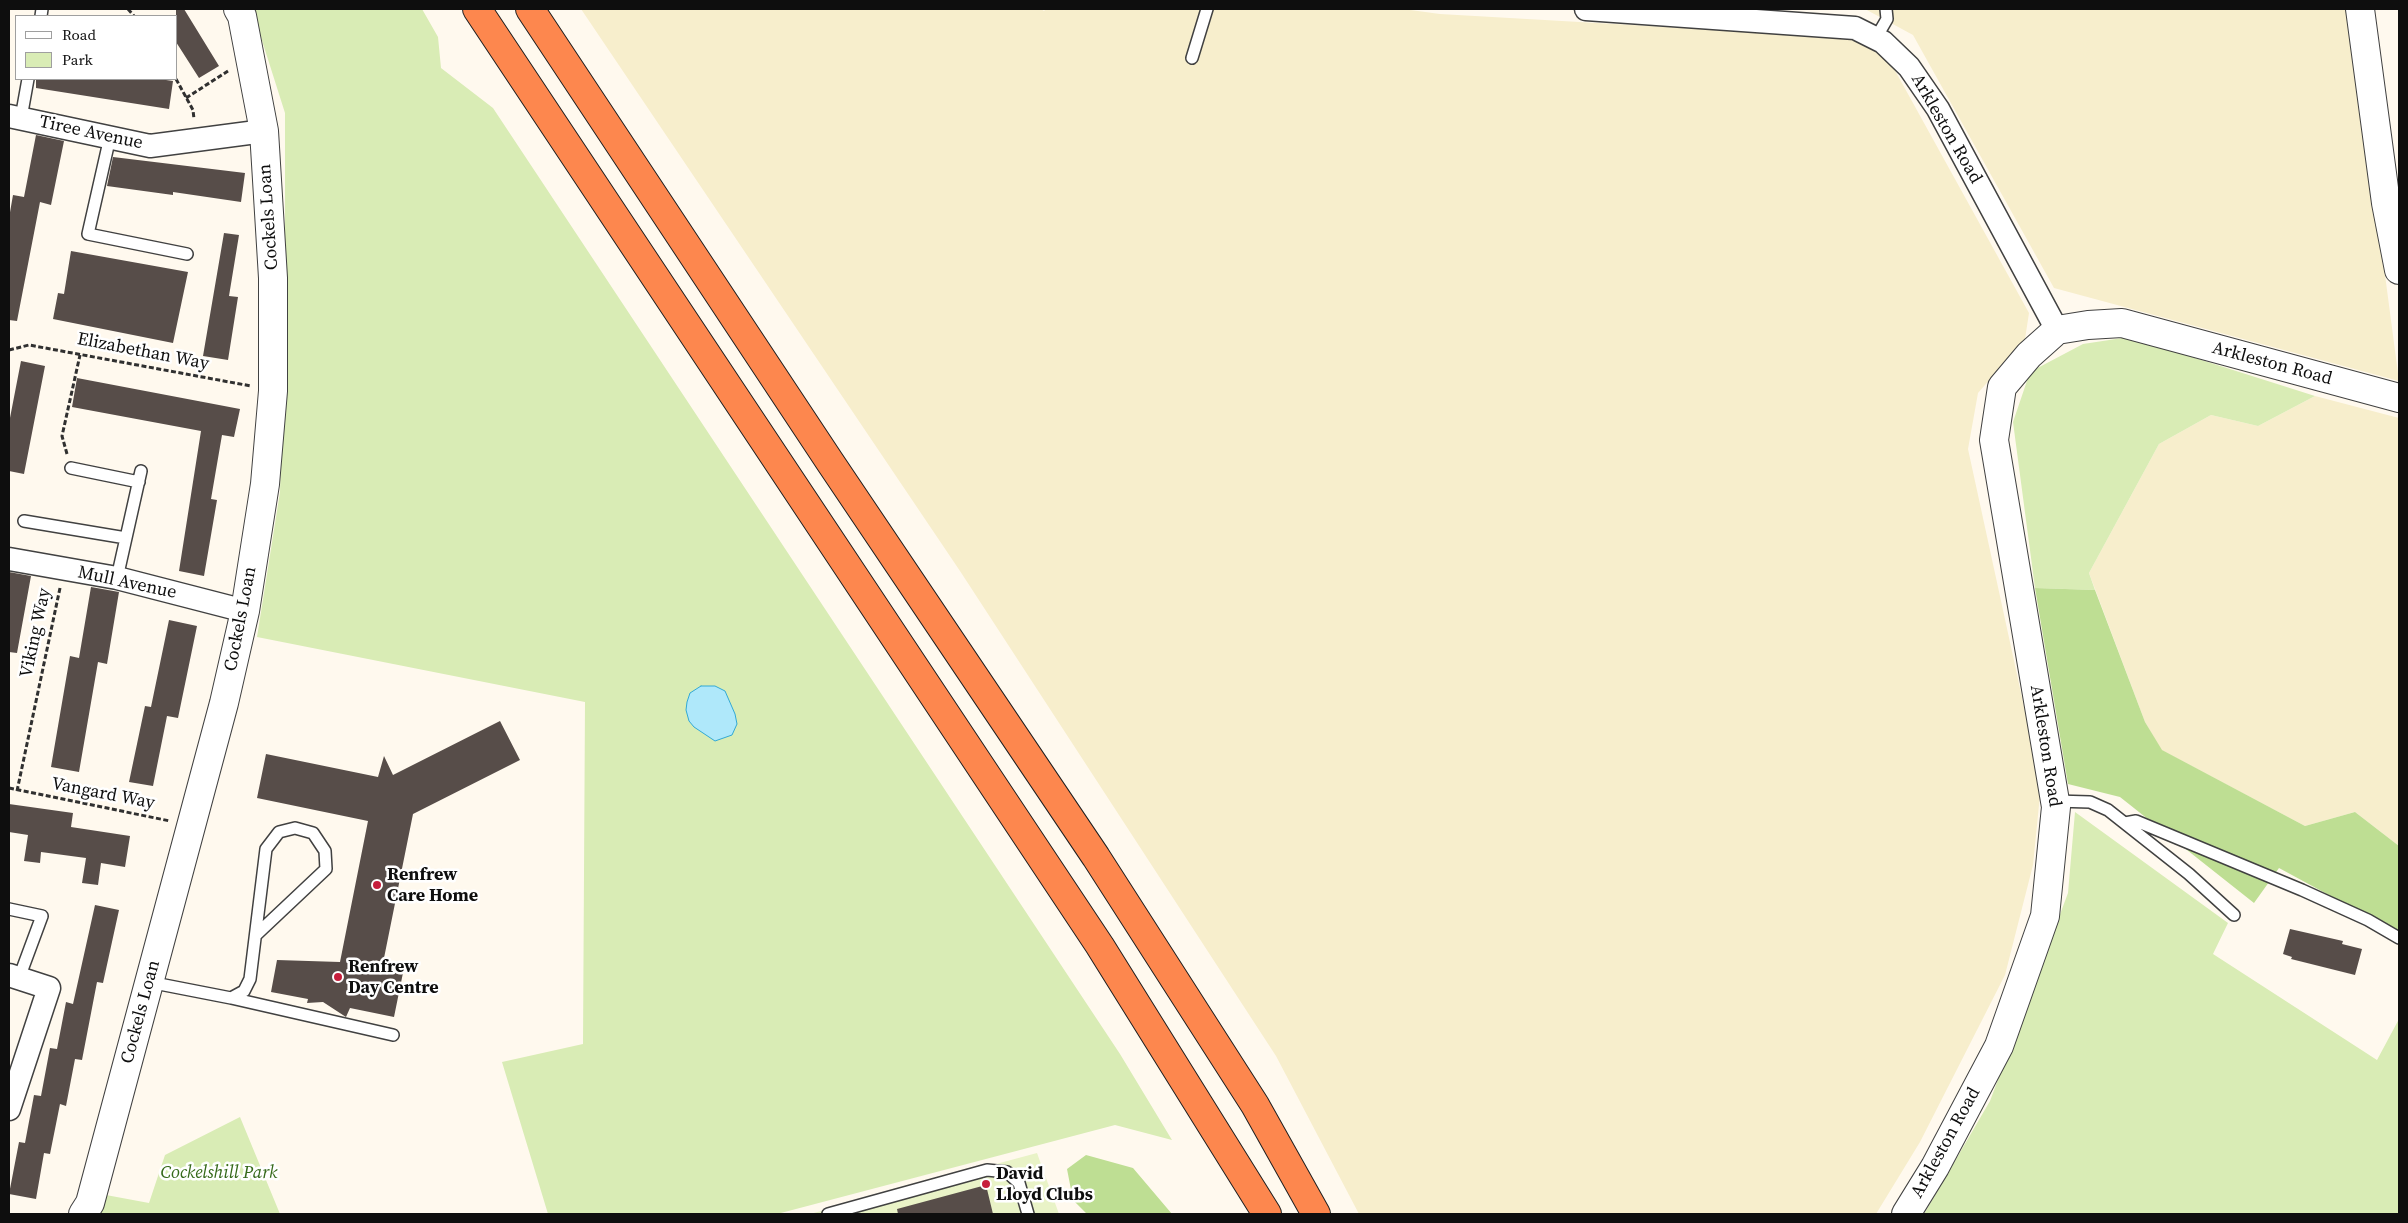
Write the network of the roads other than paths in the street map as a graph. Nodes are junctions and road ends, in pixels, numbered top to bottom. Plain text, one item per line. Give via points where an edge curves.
1 (238, 9) edge
2 (477, 9) edge
3 (530, 9) edge
4 (1207, 9) edge
5 (1586, 9) edge
6 (1886, 9) edge
7 (2360, 9) edge
8 (1876, 38) junction
9 (1192, 58) dead end
10 (28, 80) edge
11 (15, 117) edge
12 (264, 131) junction
13 (110, 137) junction
14 (187, 254) dead end
15 (2399, 270) edge
16 (2057, 330) junction
17 (2399, 398) edge
18 (71, 468) road end
19 (24, 521) dead end
20 (126, 538) junction
21 (9, 559) edge
22 (117, 578) junction
23 (245, 611) junction
24 (2055, 801) junction
25 (2126, 823) junction
26 (9, 909) edge
27 (2234, 915) dead end
28 (257, 934) junction
29 (2399, 938) edge
30 (14, 977) edge
31 (149, 982) junction
32 (232, 998) junction
33 (393, 1035) dead end
34 (9, 1109) edge
35 (83, 1214) edge
36 (828, 1214) edge
37 (1028, 1214) edge
38 (1267, 1214) edge
39 (1316, 1214) edge
40 (1906, 1214) edge

1 - 12 street, Cockels Loan
2 - 38 highway via 1100,946
3 - 39 highway via 1096,857 1255,1105
4 - 9 lane
5 - 8 street, Arkleston Road via 1855,28
6 - 8 lane via 1887,19
7 - 15 street via 2386,202
8 - 16 street, Arkleston Road via 1909,67 1938,109
10 - 11 lane
11 - 13 street, Tiree Avenue
12 - 13 street, Tiree Avenue via 150,146
12 - 23 street, Cockels Loan via 273,278 273,391 265,484
13 - 14 lane via 88,234
16 - 17 street, Arkleston Road via 2122,324
16 - 24 street, Arkleston Road via 2028,355 2002,387 1994,440
18 - 20 lane via 140,477
19 - 20 lane
20 - 22 lane
21 - 22 street, Mull Avenue
22 - 23 street, Mull Avenue
23 - 31 street, Cockels Loan
24 - 25 lane via 2090,802
24 - 40 street, Arkleston Road via 2045,916 1999,1046 1935,1167
25 - 27 lane
25 - 29 lane via 2136,821 2302,890
26 - 30 lane via 42,916
28 - 28 lane via 266,849 279,832 295,828 313,833 325,851 326,869
28 - 32 lane via 250,979 244,991
30 - 34 street via 49,988
31 - 32 lane
31 - 35 street, Cockels Loan via 90,1204
32 - 33 lane
36 - 37 lane via 987,1170 1006,1172 1019,1184

